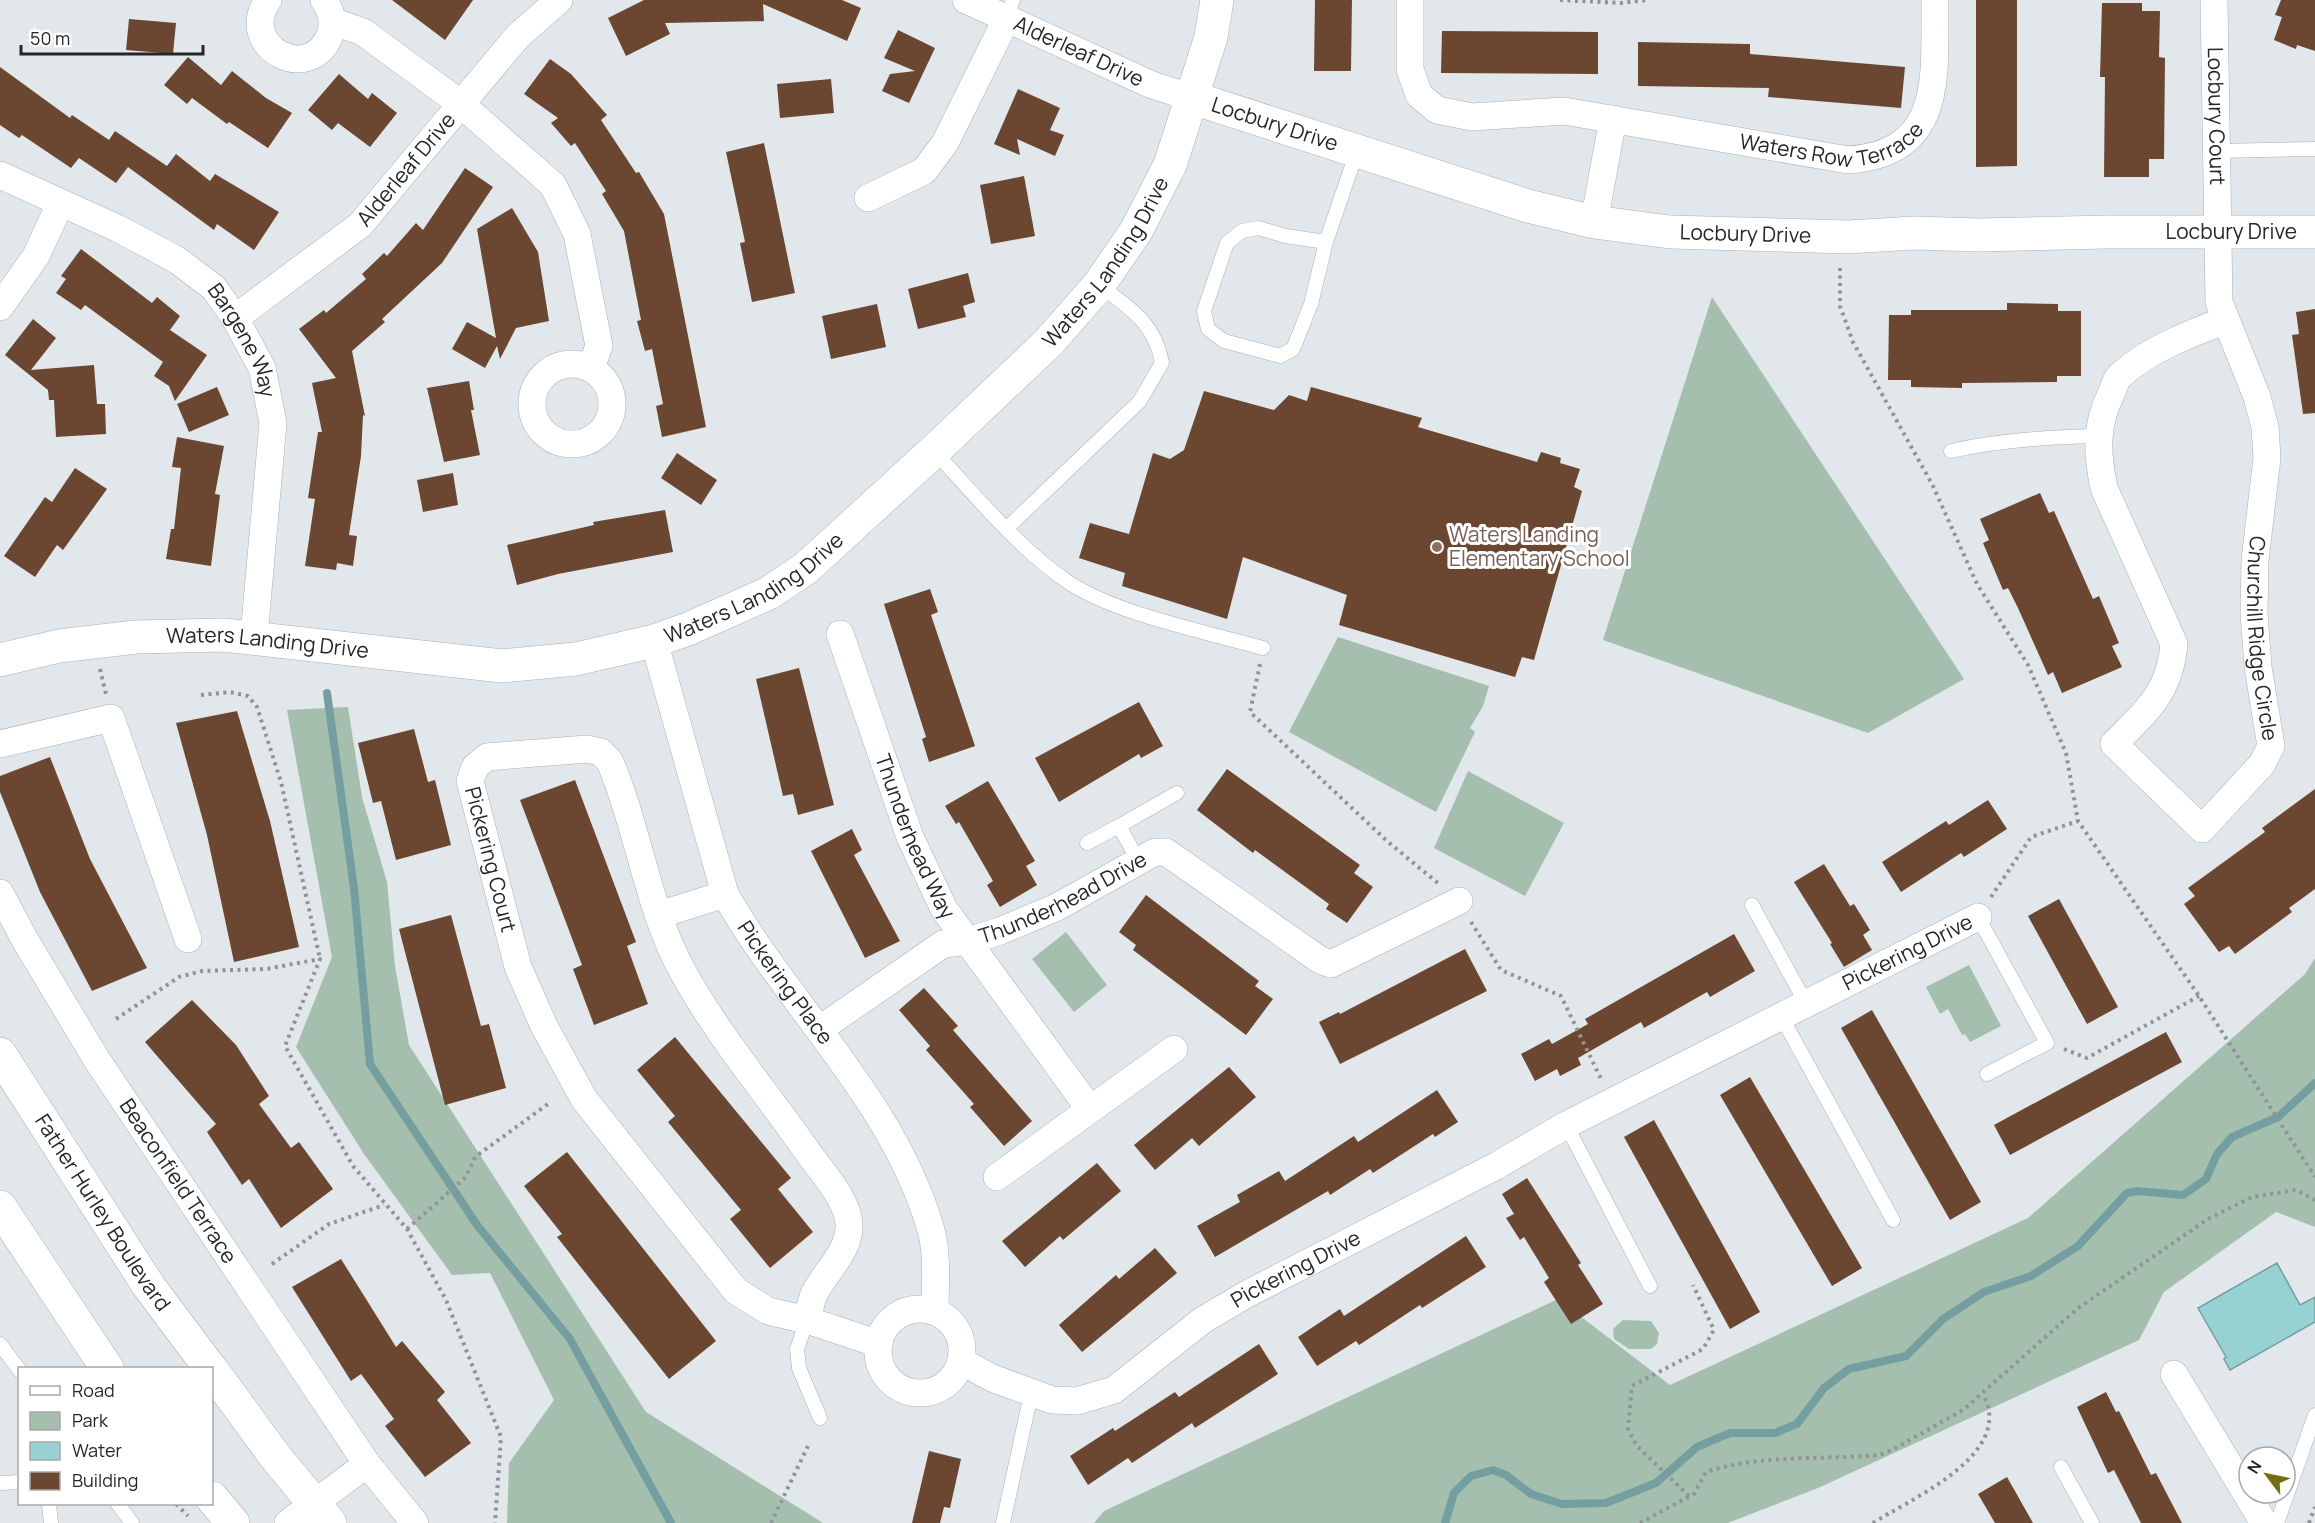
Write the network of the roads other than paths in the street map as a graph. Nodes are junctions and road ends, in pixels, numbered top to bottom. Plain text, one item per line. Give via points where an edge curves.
1 (268, 0) edge
2 (559, 0) edge
3 (966, 0) edge
4 (1217, 0) edge
5 (1410, 0) edge
6 (1935, 0) edge
7 (2214, 0) edge
8 (328, 10) edge
9 (1010, 10) edge
10 (1193, 98) junction
11 (460, 105) junction
12 (1613, 119) junction
13 (2315, 149) edge
14 (1357, 151) junction
15 (2218, 151) junction
16 (0, 174) edge
17 (868, 198) dead end
18 (60, 204) junction
19 (1594, 222) junction
20 (2216, 231) junction
21 (2315, 232) edge
22 (1326, 242) junction
23 (1099, 285) junction
24 (0, 307) edge
25 (235, 318) junction
26 (2224, 321) junction
27 (591, 368) dead end
28 (2097, 436) junction
29 (934, 451) junction
30 (1951, 452) dead end
31 (1007, 528) junction
32 (840, 634) dead end
33 (254, 636) junction
34 (654, 641) junction
35 (1263, 648) road end
36 (0, 660) edge
37 (0, 744) edge
38 (1177, 793) dead end
39 (1119, 826) junction
40 (1087, 843) dead end
41 (1139, 862) junction
42 (0, 893) edge
43 (725, 894) junction
44 (1459, 901) road end
45 (1752, 905) dead end
46 (659, 915) junction
47 (1978, 917) joint
48 (188, 939) dead end
49 (968, 941) junction
50 (1807, 1005) junction
51 (1781, 1016) junction
52 (820, 1029) junction
53 (1174, 1049) dead end
54 (0, 1054) edge
55 (1987, 1074) dead end
56 (1089, 1108) junction
57 (1566, 1125) junction
58 (997, 1177) dead end
59 (1893, 1220) dead end
60 (8, 1226) edge
61 (1650, 1286) dead end
62 (935, 1312) junction
63 (807, 1320) junction
64 (0, 1344) edge
65 (879, 1344) junction
66 (961, 1361) junction
67 (106, 1367) edge
68 (210, 1367) edge
69 (18, 1368) edge
70 (213, 1372) edge
71 (2174, 1374) dead end
72 (1031, 1394) junction
73 (2315, 1415) edge
74 (820, 1418) dead end
75 (367, 1464) junction
76 (2061, 1467) dead end
77 (18, 1482) edge
78 (1, 1484) edge
79 (213, 1499) edge
80 (49, 1505) edge
81 (119, 1505) edge
82 (322, 1514) edge
83 (51, 1523) edge
84 (132, 1523) edge
85 (233, 1523) edge
86 (288, 1523) edge
87 (415, 1523) edge
88 (1003, 1523) edge
89 (2092, 1523) edge
90 (2264, 1523) edge
91 (2277, 1523) edge

1 - 8 street via 261,12 262,36 267,46 286,58 309,57 319,51 326,43
2 - 11 street, Alderleaf Drive via 518,36
3 - 9 street, Alderleaf Drive
4 - 10 street, Waters Landing Drive
5 - 12 street, Waters Row Terrace via 1410,69 1419,95 1437,110 1472,117 1564,111
6 - 12 street, Waters Row Terrace via 1934,81 1928,110 1914,133 1875,158 1848,160
7 - 15 street, Locbury Court
8 - 11 street
9 - 10 street, Alderleaf Drive via 1152,85
9 - 17 street via 945,143 924,171
10 - 14 street, Locbury Drive
10 - 23 street, Waters Landing Drive via 1170,165 1136,231
11 - 25 street, Alderleaf Drive via 360,225
11 - 27 street via 554,185 577,234 599,346
12 - 19 street
13 - 15 lane
14 - 19 street, Locbury Drive via 1528,206
14 - 22 lane
15 - 20 street, Locbury Court
16 - 18 street, Bargene Way
18 - 24 street via 36,256
18 - 25 street, Bargene Way via 177,260 214,288
19 - 20 street, Locbury Drive via 1671,232 1848,237 1914,232 1978,235
20 - 21 street, Locbury Drive
20 - 26 street, Churchill Ridge Circle via 2219,302
22 - 22 lane via 1258,228 1242,231 1227,243 1204,311 1208,329 1224,341 1280,356 1293,349 1311,304
23 - 29 street, Waters Landing Drive via 1049,342
23 - 31 lane via 1144,321 1158,343 1162,363 1139,402
25 - 33 street, Bargene Way via 262,368 273,423
26 - 28 street, Churchill Ridge Circle via 2147,355 2120,375 2104,408
26 - 28 street, Churchill Ridge Circle via 2257,397 2265,427 2267,458 2255,560 2254,614 2271,746 2262,764 2202,829 2114,744 2166,686 2174,644 2104,488
28 - 30 lane via 2036,437
29 - 31 lane
29 - 34 street, Waters Landing Drive via 806,568 769,593
31 - 35 lane via 1070,583 1109,601
32 - 49 street, Thunderhead Way via 910,837 944,909
33 - 34 street, Waters Landing Drive via 502,666 576,659
33 - 36 street, Waters Landing Drive via 136,637 59,646
34 - 43 street, Pickering Place
37 - 48 street via 111,718
38 - 39 lane
39 - 40 lane
39 - 41 lane
41 - 44 street, Thunderhead Drive via 1155,852 1166,852 1331,964
41 - 49 street, Thunderhead Drive via 1057,907
42 - 75 street, Beaconfield Terrace via 97,1060
43 - 46 street
43 - 52 street, Pickering Place via 771,967
45 - 50 lane
46 - 63 street, Pickering Court via 667,940 706,1013 773,1101 838,1196 848,1218 847,1236 838,1258 814,1294
46 - 63 street, Pickering Court via 618,781 601,752 587,749 487,757 475,767 470,781 518,968 584,1099 736,1291 768,1311
47 - 50 street, Pickering Drive
47 - 55 lane, Pickering Drive via 2047,1043
49 - 52 street, Thunderhead Drive via 943,944
49 - 56 street, Thunderhead Way
50 - 51 street, Pickering Drive
51 - 57 street, Pickering Drive
51 - 59 lane
52 - 62 street, Pickering Place via 897,1150 919,1198 931,1232
53 - 56 street
54 - 68 street, Father Hurley Boulevard via 148,1285
56 - 58 street
57 - 61 lane
57 - 72 street, Pickering Drive via 1496,1166 1247,1294 1203,1320 1114,1390 1077,1401
60 - 67 street
62 - 65 street via 923,1309 899,1314 890,1322
62 - 66 street via 954,1326 962,1349
63 - 65 street, Pickering Court
63 - 74 lane via 797,1349 800,1368
64 - 69 lane
65 - 66 street via 884,1372 893,1383 920,1393 946,1383
66 - 72 street, Pickering Drive
70 - 82 street, Father Hurley Boulevard
71 - 90 street
72 - 88 lane
73 - 91 lane
75 - 82 street
75 - 87 street, Beaconfield Terrace
76 - 89 lane
77 - 78 lane
79 - 85 street
80 - 83 lane
81 - 84 lane
82 - 86 street

